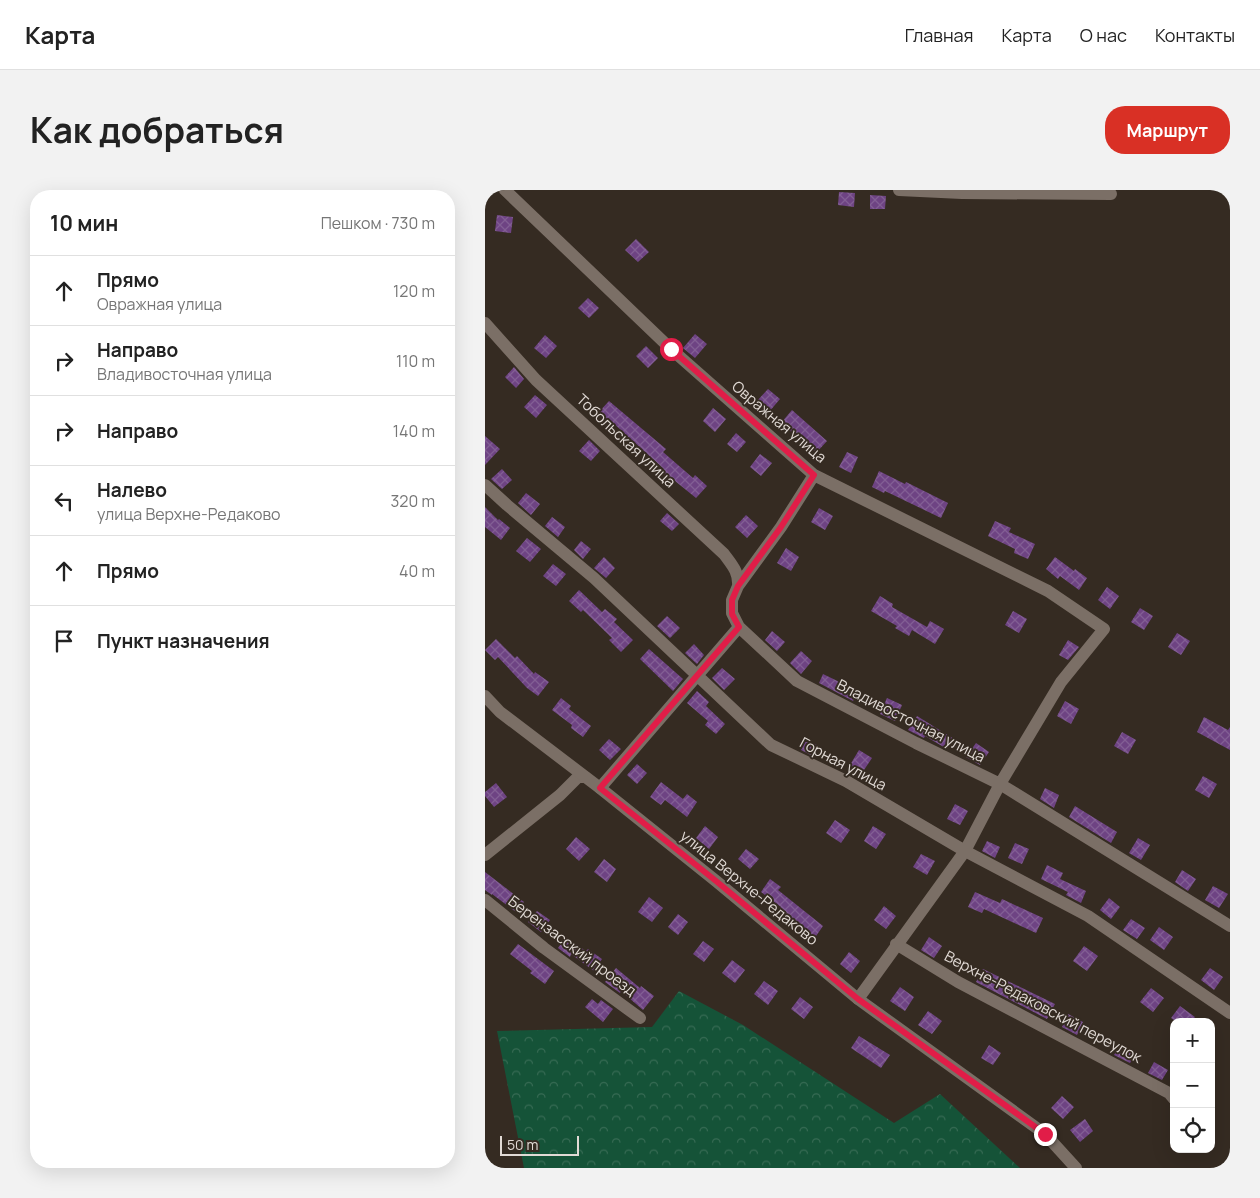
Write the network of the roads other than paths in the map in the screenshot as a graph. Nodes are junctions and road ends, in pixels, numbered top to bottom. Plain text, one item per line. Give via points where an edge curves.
1 (505, 190) edge
2 (899, 190) edge
3 (1111, 194) dead end
4 (485, 322) edge
5 (814, 475) junction
6 (485, 485) edge
7 (738, 586) junction
8 (739, 627) junction
9 (697, 676) junction
10 (485, 696) edge
11 (585, 777) junction
12 (1000, 784) junction
13 (600, 788) junction
14 (965, 851) junction
15 (485, 855) edge
16 (485, 900) edge
17 (1230, 926) edge
18 (896, 944) junction
19 (858, 999) junction
20 (1230, 1013) edge
21 (640, 1018) dead end
22 (1170, 1094) edge
23 (1076, 1168) edge

1 - 5 street, Овражная улица via 671,349
2 - 3 street
4 - 7 street, Тобольская улица via 536,380 724,554 735,568
5 - 7 street
5 - 12 street, Овражная улица via 1047,591 1103,629 1061,682
6 - 9 street, Горная улица via 594,578
7 - 8 street via 732,600 732,614
8 - 9 street
8 - 12 street, Владивосточная улица via 797,681
9 - 13 street
9 - 14 street, Горная улица via 771,745 846,781
10 - 11 street, улица Верхне-Редаково via 500,712
11 - 13 street, улица Верхне-Редаково
11 - 15 street via 578,777
12 - 14 street
12 - 17 street, Владивосточная улица
13 - 19 street, улица Верхне-Редаково
14 - 18 street
14 - 20 street, Горная улица via 1089,916
16 - 21 street, Берензасский проезд
18 - 19 street
18 - 22 street, Верхне-Редаковский переулок via 958,982
19 - 23 street, улица Верхне-Редаково via 1045,1134

